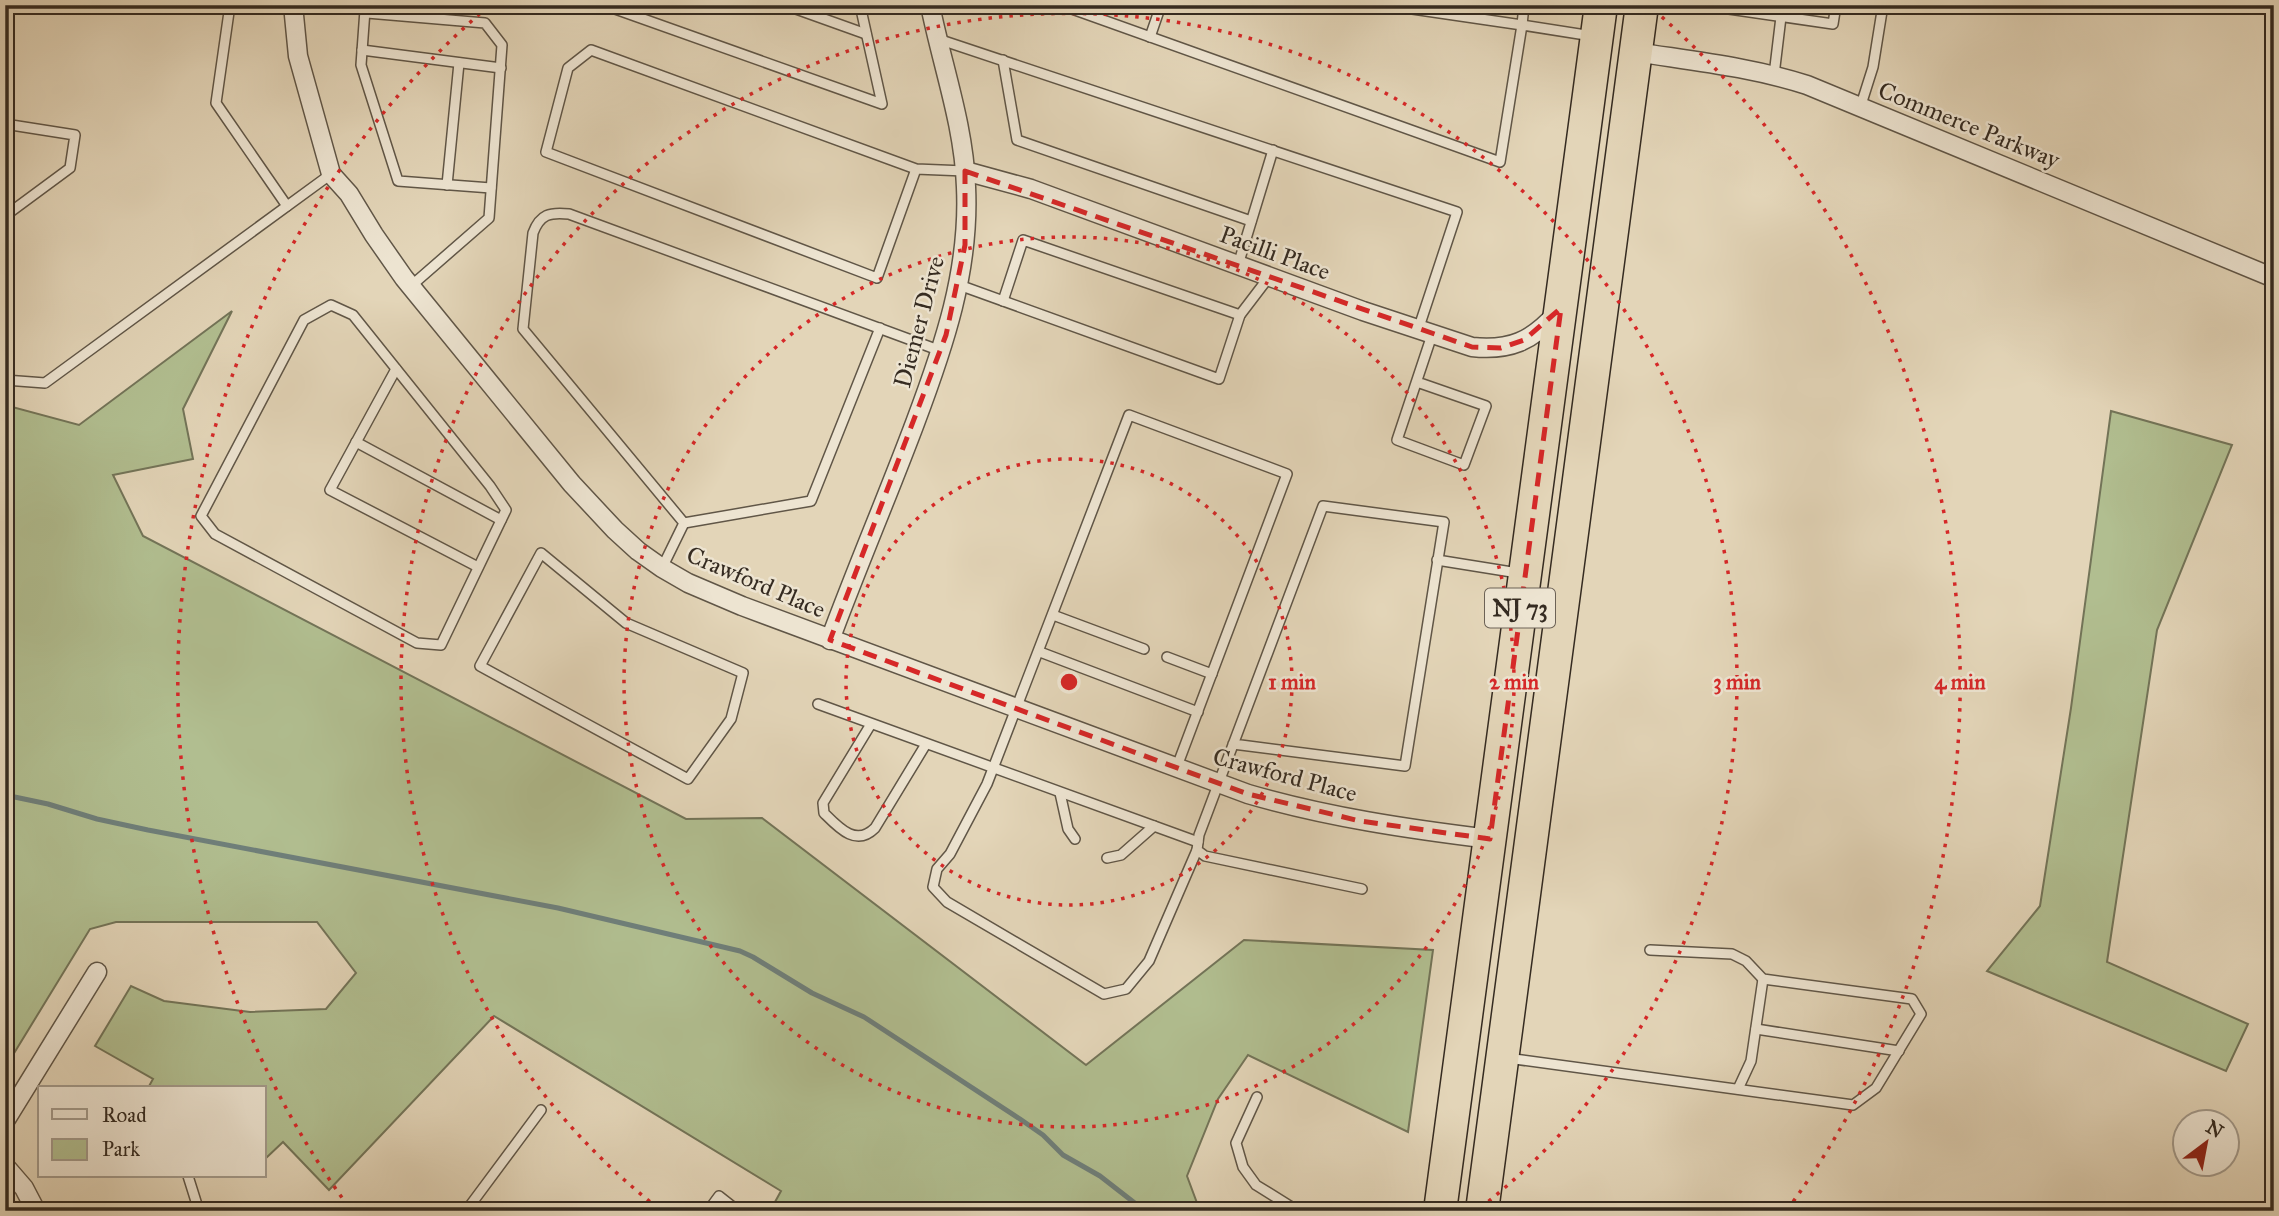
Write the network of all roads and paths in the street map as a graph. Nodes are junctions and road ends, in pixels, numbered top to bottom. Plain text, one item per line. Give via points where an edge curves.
1 (230, 5) edge
2 (293, 5) edge
3 (604, 5) edge
4 (785, 5) edge
5 (860, 5) edge
6 (929, 5) edge
7 (1061, 5) edge
8 (1161, 5) edge
9 (1385, 5) edge
10 (1524, 5) edge
11 (1601, 5) edge
12 (1642, 5) edge
13 (1716, 5) edge
14 (1836, 5) edge
15 (1883, 5) edge
16 (363, 8) edge
17 (1781, 17) junction
18 (1522, 25) junction
19 (866, 34) junction
20 (1597, 36) junction
21 (1150, 37) junction
22 (938, 39) junction
23 (362, 50) junction
24 (1636, 52) junction
25 (1003, 60) junction
26 (459, 63) junction
27 (500, 68) junction
28 (1774, 75) junction
29 (1860, 108) junction
30 (5, 124) edge
31 (1273, 150) junction
32 (916, 169) junction
33 (965, 171) junction
34 (331, 174) junction
35 (447, 185) junction
36 (491, 188) junction
37 (287, 206) junction
38 (5, 216) edge
39 (1251, 221) junction
40 (1238, 265) junction
41 (1269, 277) junction
42 (2274, 278) edge
43 (959, 285) junction
44 (411, 286) junction
45 (1003, 301) junction
46 (1560, 308) junction
47 (1240, 316) junction
48 (880, 328) junction
49 (1425, 333) junction
50 (941, 351) junction
51 (396, 369) junction
52 (5, 380) edge
53 (1417, 382) junction
54 (356, 442) junction
55 (501, 520) junction
56 (684, 523) junction
57 (1437, 560) junction
58 (478, 567) junction
59 (663, 568) junction
60 (1525, 574) junction
61 (1053, 615) junction
62 (626, 623) joint
63 (830, 639) junction
64 (1144, 649) dead end
65 (1040, 652) junction
66 (1167, 657) dead end
67 (1212, 674) junction
68 (818, 704) dead end
69 (1018, 710) junction
70 (1198, 712) junction
71 (872, 724) junction
72 (926, 744) junction
73 (1233, 744) junction
74 (994, 769) junction
75 (1176, 769) junction
76 (1218, 784) junction
77 (1060, 793) junction
78 (1154, 826) junction
79 (1075, 839) dead end
80 (1490, 839) junction
81 (1197, 846) junction
82 (1107, 858) dead end
83 (1362, 889) dead end
84 (1650, 950) dead end
85 (97, 972) dead end
86 (1763, 979) junction
87 (1756, 1029) junction
88 (1899, 1051) junction
89 (1502, 1057) junction
90 (1738, 1089) junction
91 (1257, 1097) dead end
92 (541, 1110) dead end
93 (5, 1121) edge
94 (5, 1166) edge
95 (189, 1178) edge
96 (36, 1211) edge
97 (199, 1211) edge
98 (466, 1211) edge
99 (708, 1211) edge
100 (738, 1211) edge
101 (1298, 1211) edge
102 (1440, 1211) edge
103 (1482, 1211) edge

1 - 37 lane via 216,103
2 - 34 street, Crawford Place via 298,56
3 - 19 lane via 882,104
4 - 19 lane
5 - 19 lane
6 - 22 street, Diemer Drive
7 - 21 lane
8 - 21 lane
9 - 18 lane
10 - 18 lane
11 - 20 highway, NJ 73
12 - 24 highway, NJ 73
13 - 17 lane
14 - 17 lane via 1833,24
15 - 29 lane via 1873,67
16 - 23 lane
16 - 27 lane via 367,13 485,23 502,45
17 - 28 lane
18 - 20 lane
18 - 21 lane via 1500,162
20 - 46 highway, NJ 73
22 - 25 lane
22 - 33 street, Diemer Drive
23 - 26 lane
23 - 35 lane via 361,65 398,181
24 - 28 street, Commerce Parkway
24 - 89 highway, NJ 73
25 - 31 lane
25 - 39 lane via 1017,140
26 - 27 lane
26 - 35 lane
27 - 36 lane
28 - 29 street, Commerce Parkway
29 - 42 street, Commerce Parkway
30 - 38 lane via 75,135 70,169
31 - 39 lane
31 - 49 lane via 1457,212
32 - 32 lane via 591,50 568,68 546,152 877,278
32 - 33 lane
33 - 40 street, Pacilli Place via 1031,190
33 - 43 street, Diemer Drive via 967,215
34 - 37 lane
34 - 44 street, Crawford Place
35 - 36 lane
36 - 44 lane via 489,218
37 - 52 lane via 45,383
39 - 40 lane
40 - 41 street, Pacilli Place
41 - 47 lane
41 - 49 street, Pacilli Place
43 - 45 lane
43 - 50 street, Diemer Drive
44 - 59 street, Crawford Place via 593,508
45 - 47 lane via 1023,240
45 - 47 lane via 1219,379
46 - 49 street, Pacilli Place via 1537,332 1501,348 1472,347
46 - 60 highway, NJ 73
48 - 50 lane
48 - 56 lane via 811,501
48 - 56 lane via 569,214 544,215 533,233 523,329
49 - 53 lane
50 - 63 street, Diemer Drive
51 - 54 lane
51 - 55 lane via 490,486 506,510
51 - 58 lane via 353,315 331,305 304,320 201,516 215,534 417,643 441,645
53 - 53 lane via 1397,440 1464,465 1486,406
54 - 55 lane
54 - 58 lane via 330,490
55 - 58 lane
56 - 59 lane
57 - 60 lane
57 - 73 lane via 1405,766
57 - 73 lane via 1444,522 1323,506
59 - 63 street, Crawford Place via 742,606
60 - 80 highway, NJ 73
61 - 64 lane
61 - 65 lane
61 - 67 lane via 1129,415 1286,474
62 - 62 lane via 541,553 480,666 688,779 731,719 743,673
63 - 69 street, Crawford Place
65 - 69 lane
65 - 70 lane
66 - 67 lane
67 - 70 lane
68 - 71 lane
69 - 74 lane
69 - 75 street, Crawford Place
70 - 75 lane
71 - 72 lane
71 - 72 lane via 823,803 824,813 854,836 863,837 875,828
72 - 74 lane
73 - 76 lane
74 - 77 lane
74 - 81 lane via 950,855 937,869 933,887 947,902 1104,994 1126,989 1149,961
75 - 76 street, Crawford Place
76 - 80 street, Crawford Place via 1320,813
76 - 81 lane
77 - 78 lane
77 - 79 lane via 1068,829
78 - 81 lane
78 - 82 lane via 1121,855
80 - 102 highway, NJ 73
81 - 83 lane via 1205,856
84 - 86 lane via 1732,954
85 - 93 street
86 - 87 lane
86 - 88 lane via 1912,999 1921,1014
87 - 88 lane
87 - 90 lane via 1751,1061
88 - 90 lane via 1876,1088 1853,1105
89 - 90 lane
89 - 103 highway, NJ 73
91 - 101 lane via 1236,1143 1243,1167 1256,1185
92 - 98 lane
94 - 96 street
95 - 97 lane
99 - 100 lane via 719,1196

